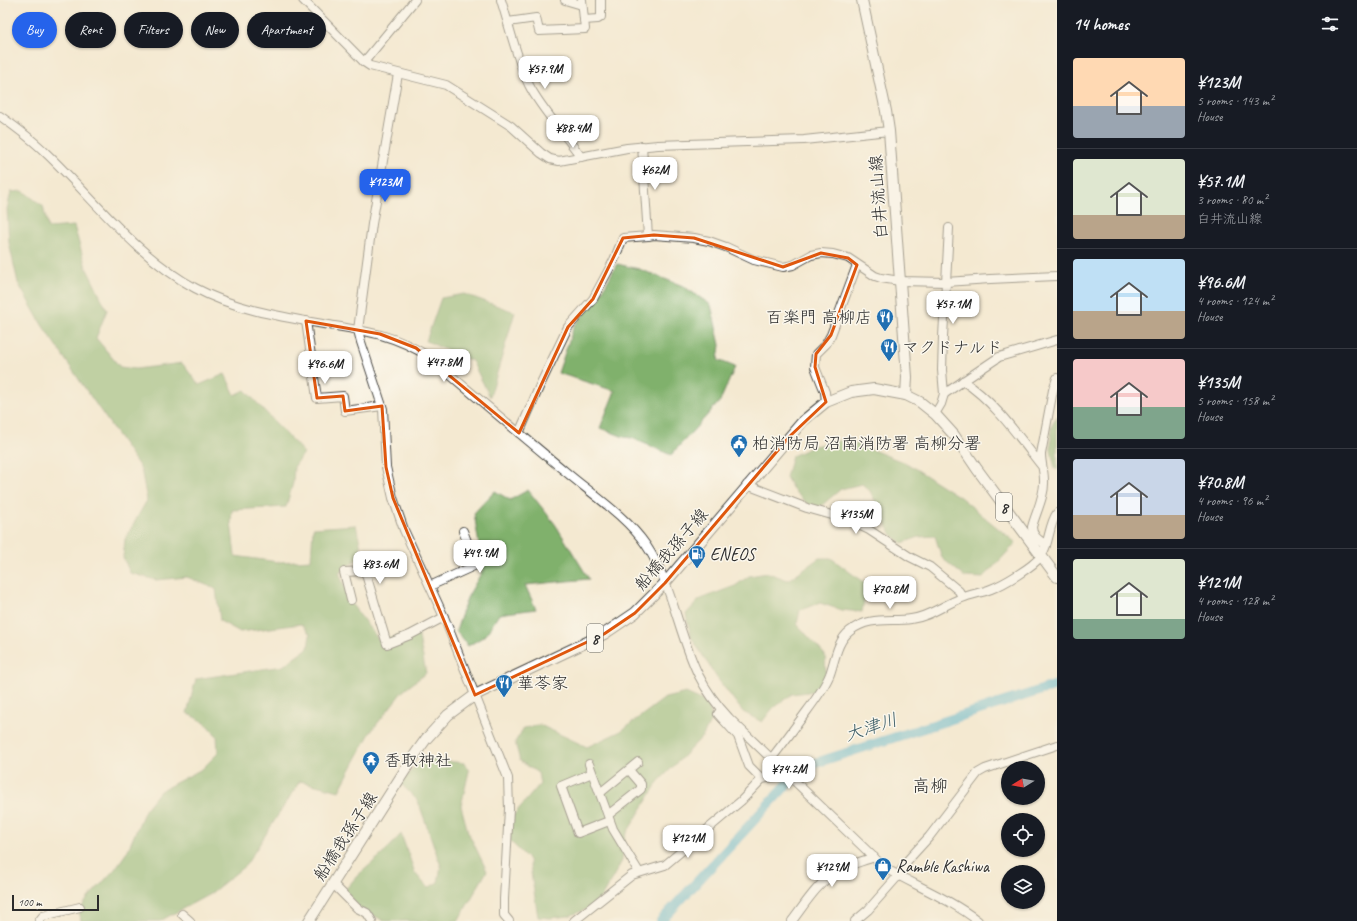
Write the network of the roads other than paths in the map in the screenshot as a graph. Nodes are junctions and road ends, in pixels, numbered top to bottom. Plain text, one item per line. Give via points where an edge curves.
1 (303, 0) edge
2 (415, 0) edge
3 (501, 0) edge
4 (565, 0) edge
5 (600, 0) edge
6 (862, 0) edge
7 (582, 2) edge
8 (584, 20) junction
9 (508, 22) junction
10 (364, 62) junction
11 (398, 74) junction
12 (0, 116) edge
13 (889, 131) junction
14 (642, 146) junction
15 (581, 157) junction
16 (950, 228) dead end
17 (648, 236) junction
18 (857, 265) junction
19 (1057, 276) edge
20 (900, 281) junction
21 (946, 282) junction
22 (306, 321) junction
23 (358, 330) junction
24 (1057, 340) edge
25 (1057, 378) edge
26 (963, 381) junction
27 (944, 394) junction
28 (906, 395) junction
29 (826, 402) junction
30 (382, 406) junction
31 (935, 414) junction
32 (519, 433) junction
33 (1041, 465) junction
34 (747, 486) junction
35 (1057, 513) edge
36 (463, 531) dead end
37 (1046, 545) junction
38 (1041, 556) junction
39 (1057, 577) edge
40 (665, 583) junction
41 (430, 586) junction
42 (962, 597) junction
43 (351, 600) dead end
44 (444, 617) junction
45 (475, 695) junction
46 (721, 710) junction
47 (1057, 745) edge
48 (771, 759) junction
49 (638, 762) dead end
50 (589, 764) dead end
51 (629, 770) junction
52 (592, 773) junction
53 (787, 773) junction
54 (762, 779) junction
55 (600, 793) junction
56 (609, 818) junction
57 (874, 857) junction
58 (639, 872) junction
59 (898, 876) junction
60 (333, 884) junction
61 (80, 907) dead end
62 (182, 914) dead end
63 (39, 921) edge
64 (190, 921) edge
65 (309, 921) edge
66 (372, 921) edge
67 (510, 921) edge
68 (574, 921) edge
69 (792, 921) edge
70 (855, 921) edge
71 (978, 921) edge

1 - 10 street
2 - 10 street
3 - 9 street
4 - 7 street
5 - 8 street via 601,17
6 - 13 main road, 白井流山線
7 - 8 street
8 - 9 street via 585,29 539,31 536,18
9 - 15 street via 518,58 530,86
10 - 11 street
11 - 15 street via 446,85 511,126 550,159 559,161
11 - 23 street via 371,231
12 - 22 street via 33,141 131,239 168,271 195,288 228,302 260,312
13 - 14 street via 804,140
13 - 20 main road, 白井流山線
14 - 15 street
14 - 17 street
16 - 21 street
17 - 18 street via 694,238 726,247 754,260 783,267 821,253 848,258
17 - 32 street via 624,238 593,299 568,327
18 - 20 street via 875,276
18 - 29 street via 831,335 816,354 815,367 825,392
19 - 21 street
20 - 21 street
20 - 28 main road, 白井流山線
21 - 27 street via 942,370
22 - 23 street
22 - 30 street via 317,398 343,396 346,411
23 - 30 street
23 - 32 street via 394,339 416,348
24 - 26 street via 1000,357
25 - 33 street
26 - 27 street
26 - 33 street via 1012,428
27 - 31 street
28 - 29 main road, 船橋我孫子線 / 8 via 874,389 861,390 840,395
28 - 31 main road, 船橋我孫子線 / 8
29 - 34 main road, 船橋我孫子線 / 8 via 803,421
30 - 41 street via 386,467 393,498 411,548
31 - 38 main road, 船橋我孫子線 / 8 via 954,435
32 - 40 street via 611,508 640,536
33 - 37 street via 1044,490 1032,531 1035,537
34 - 40 main road, 船橋我孫子線 / 8
34 - 42 street via 846,519 869,530 930,567 960,591
35 - 37 street
36 - 41 street via 476,565
37 - 38 street
38 - 39 main road, 船橋我孫子線 / 8
38 - 42 street via 1005,582
40 - 45 main road, 船橋我孫子線 / 8 via 635,613 604,634
40 - 46 street via 699,676
41 - 44 street
42 - 48 street via 920,618 869,622 850,631 841,642 829,676 815,700
43 - 44 street via 344,572 365,571 387,644
44 - 45 street
45 - 60 main road, 船橋我孫子線 / 8 via 448,715 426,739
45 - 67 street via 508,778 504,915
46 - 48 street
46 - 54 street via 718,714 738,736 749,766
47 - 59 street via 978,773 929,837 907,861
48 - 53 street
49 - 51 street
50 - 52 street
51 - 55 street
51 - 56 street via 641,784 641,789
52 - 55 street
52 - 56 street via 561,786 578,833
53 - 54 street
53 - 57 street
54 - 58 street via 741,801 665,865
55 - 56 street
56 - 58 street
57 - 59 street
57 - 69 street via 829,877
58 - 68 street via 626,879
59 - 70 street
59 - 71 street via 951,903
60 - 65 main road, 船橋我孫子線 / 8
60 - 66 street via 357,908 367,913
61 - 63 street via 43,916
62 - 64 street

